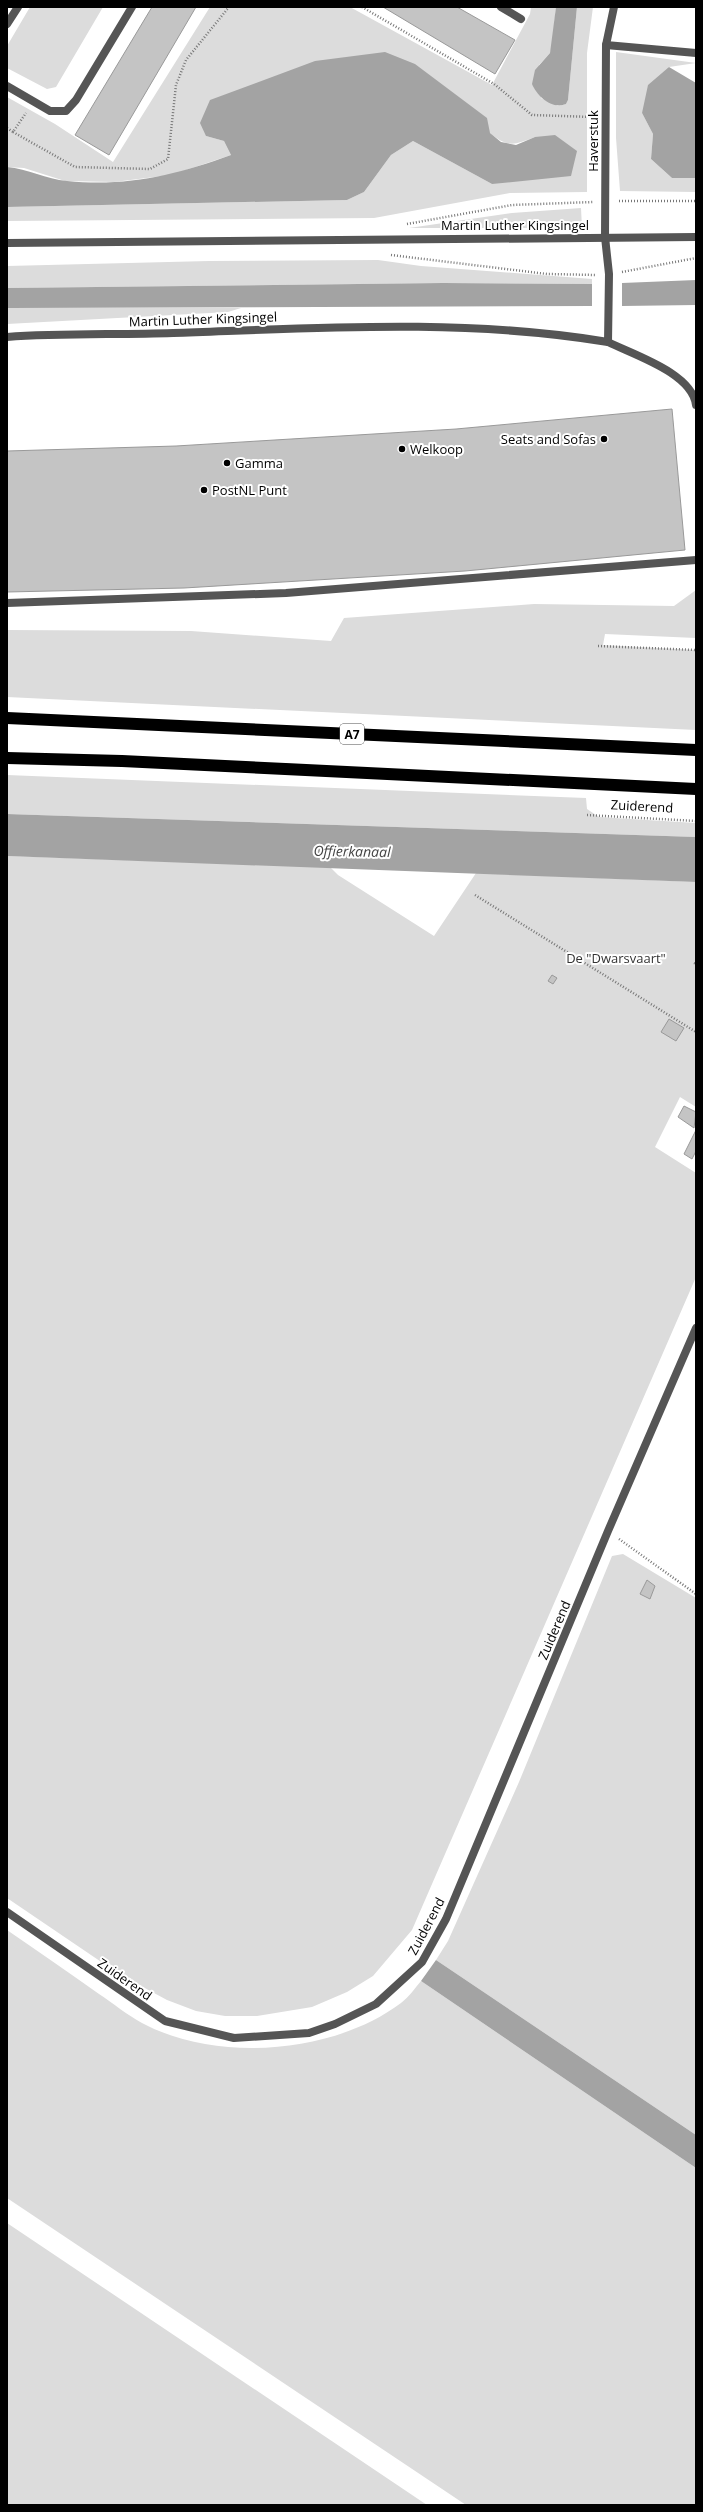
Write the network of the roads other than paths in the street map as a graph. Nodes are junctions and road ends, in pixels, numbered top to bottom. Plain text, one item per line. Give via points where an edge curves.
1 (18, 7) edge
2 (132, 7) edge
3 (501, 7) edge
4 (614, 7) edge
5 (521, 19) dead end
6 (7, 24) edge
7 (606, 45) junction
8 (696, 53) edge
9 (7, 86) edge
10 (605, 237) junction
11 (696, 237) edge
12 (7, 243) edge
13 (7, 337) edge
14 (608, 342) junction
15 (696, 402) edge
16 (696, 560) edge
17 (7, 603) edge
18 (7, 718) edge
19 (696, 750) edge
20 (7, 758) edge
21 (696, 789) edge
22 (696, 1328) edge
23 (7, 1912) edge

1 - 6 street
2 - 9 street via 76,100 66,111 50,111
3 - 5 street
4 - 7 street, Haverstuk
7 - 8 street
7 - 10 street, Haverstuk
10 - 11 street
10 - 12 street, Martin Luther Kingsingel
10 - 14 street, Martin Luther Kingsingel via 609,274
13 - 14 street, Martin Luther Kingsingel via 264,329 405,328 515,331
14 - 15 street via 680,377
16 - 17 street via 286,593
18 - 19 highway, A7
20 - 21 highway
22 - 23 street, Zuiderend via 446,1919 422,1962 376,2004 335,2024 308,2033 234,2038 165,2021

